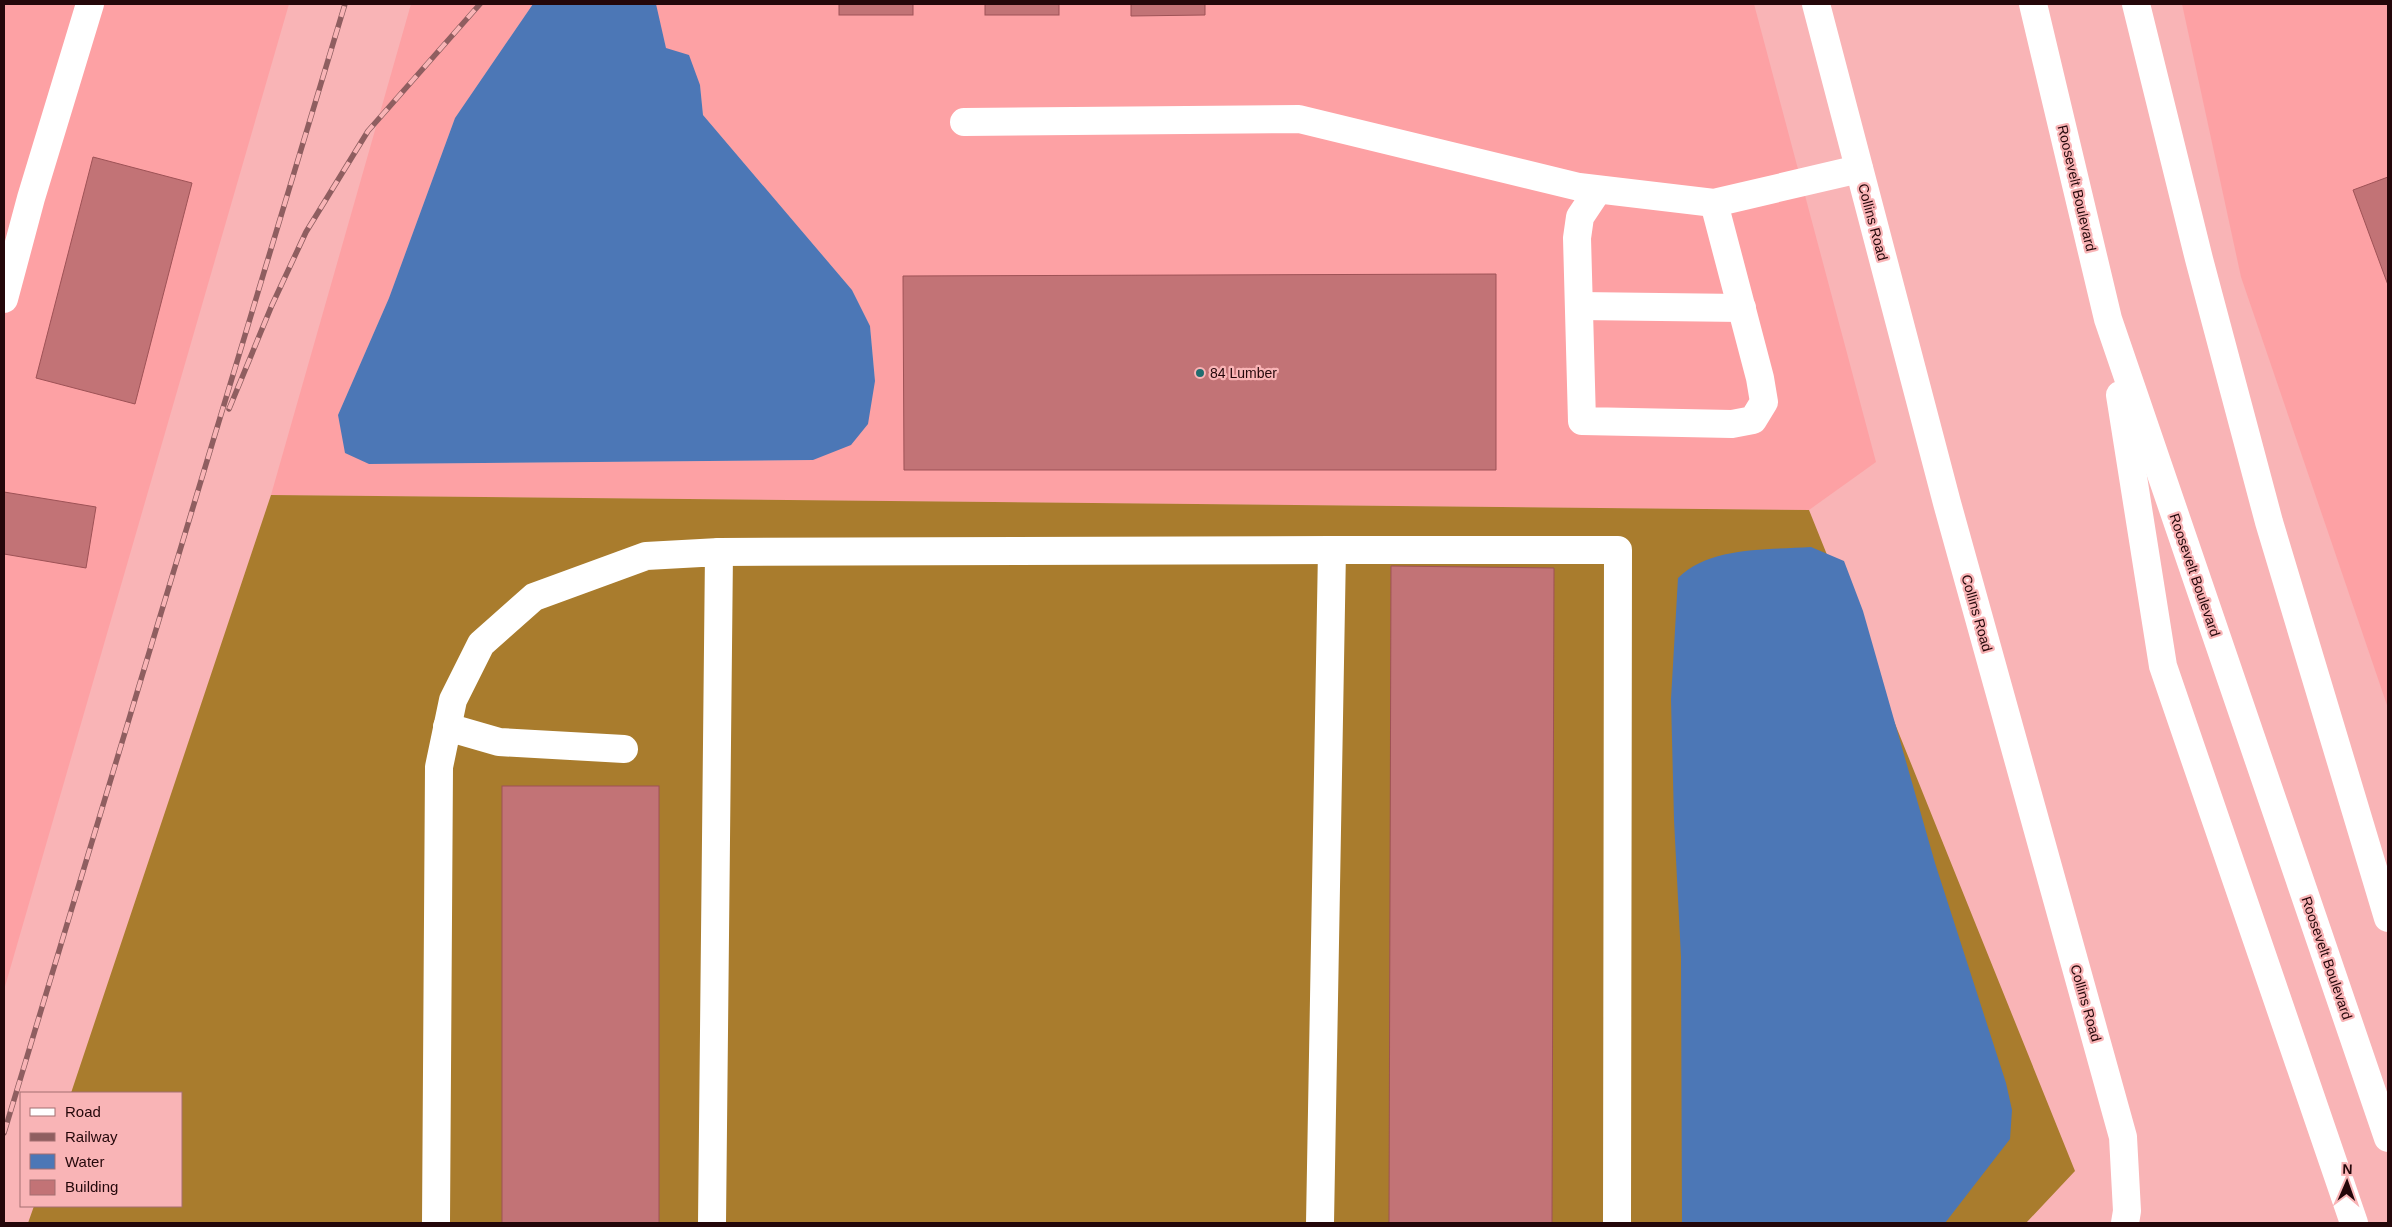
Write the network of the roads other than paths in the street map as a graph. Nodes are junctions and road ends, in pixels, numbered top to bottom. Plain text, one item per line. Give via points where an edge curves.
1 (90, 4) edge
2 (1816, 4) edge
3 (2033, 4) edge
4 (2136, 4) edge
5 (964, 122) dead end
6 (1859, 169) junction
7 (1598, 190) junction
8 (1714, 203) junction
9 (4, 299) edge
10 (1579, 306) junction
11 (1742, 308) junction
12 (2108, 319) junction
13 (1332, 550) junction
14 (720, 552) junction
15 (447, 727) junction
16 (624, 749) dead end
17 (2388, 918) edge
18 (2388, 1138) edge
19 (436, 1223) edge
20 (712, 1223) edge
21 (1320, 1223) edge
22 (1617, 1223) edge
23 (2125, 1223) edge
24 (2354, 1223) edge

1 - 9 main road
2 - 6 main road, Collins Road
3 - 12 main road, Roosevelt Boulevard
4 - 17 main road via 2269,522
5 - 7 main road via 1299,119
6 - 8 main road
6 - 23 main road, Collins Road via 1949,513 2123,1137
7 - 8 main road
7 - 10 main road via 1580,217 1577,238
8 - 11 main road
10 - 11 main road
10 - 11 main road via 1582,421 1732,424 1753,420 1764,402
12 - 18 main road, Roosevelt Boulevard
12 - 24 main road via 2163,666
13 - 14 main road
13 - 21 main road
13 - 22 main road via 1618,550
14 - 15 main road via 646,556 534,597 481,644 453,700
14 - 20 main road
15 - 16 main road via 499,742
15 - 19 main road via 439,767

